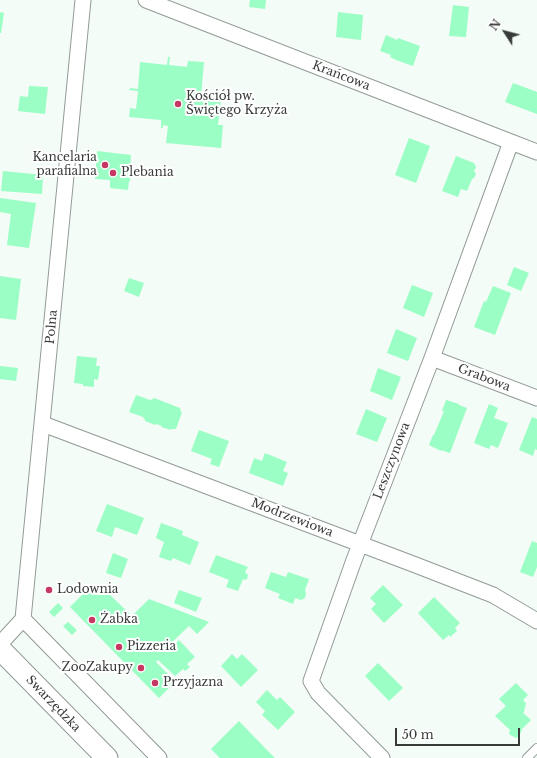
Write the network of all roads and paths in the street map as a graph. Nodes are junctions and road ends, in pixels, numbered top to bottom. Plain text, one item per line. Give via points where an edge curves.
1 (83, 0) edge
2 (146, 0) edge
3 (511, 142) junction
4 (537, 152) edge
5 (432, 358) junction
6 (537, 398) edge
7 (43, 424) junction
8 (361, 544) junction
9 (23, 620) junction
10 (537, 621) edge
11 (0, 644) edge
12 (0, 649) edge
13 (537, 748) edge
14 (107, 758) edge
15 (160, 758) edge
16 (382, 758) edge
17 (527, 758) edge

1 - 7 street, Polna
2 - 3 street, Krańcowa
3 - 4 street, Krańcowa
3 - 5 street, Leszczynowa
5 - 6 street, Grabowa
5 - 8 street, Leszczynowa
7 - 8 street, Modrzewiowa
7 - 9 street, Polna
8 - 10 street, Modrzewiowa via 493,596
8 - 16 street, Leszczynowa via 311,681 318,693
9 - 11 street
9 - 15 street
12 - 14 street, Swarzędzka
13 - 17 lane

